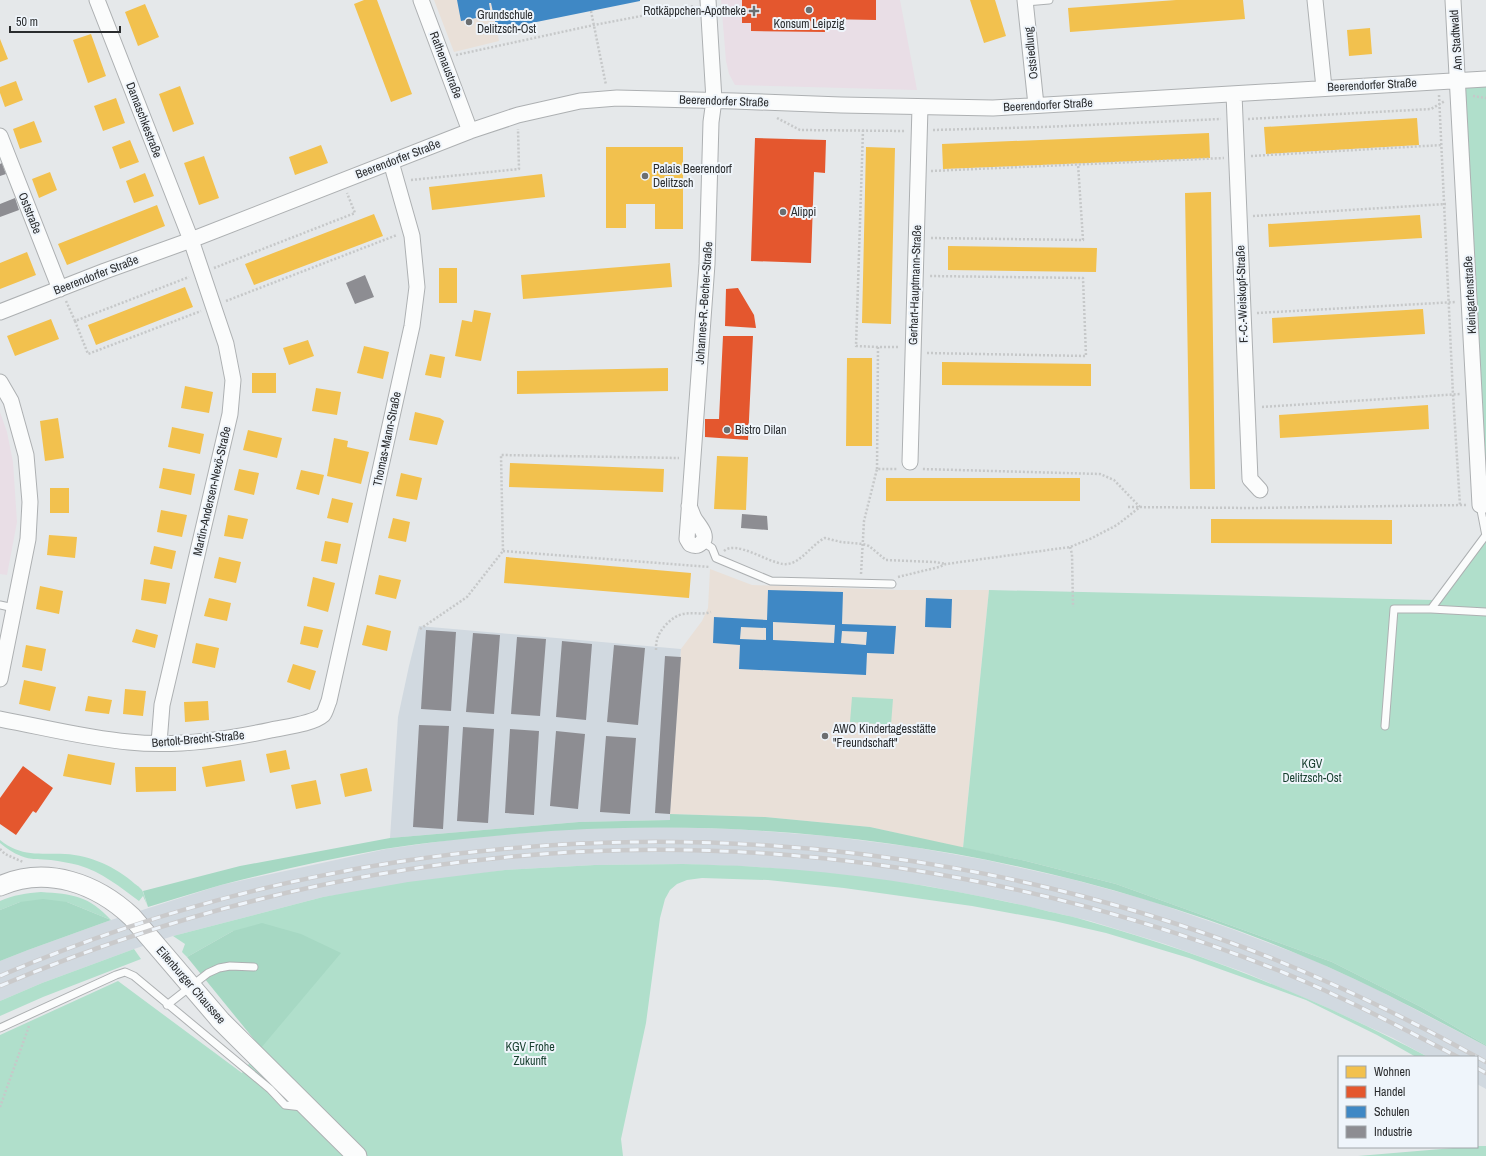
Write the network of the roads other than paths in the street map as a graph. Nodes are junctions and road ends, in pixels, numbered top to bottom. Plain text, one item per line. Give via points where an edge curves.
1 (97, 0) edge
2 (421, 0) edge
3 (1049, 0) edge
4 (1315, 0) edge
5 (1453, 0) edge
6 (1025, 1) edge
7 (708, 2) edge
8 (1486, 78) edge
9 (1458, 80) junction
10 (1324, 88) junction
11 (1234, 94) junction
12 (714, 100) junction
13 (1036, 105) junction
14 (920, 107) junction
15 (470, 131) junction
16 (0, 136) edge
17 (391, 162) junction
18 (191, 240) junction
19 (60, 289) junction
20 (0, 312) edge
21 (0, 382) edge
22 (904, 466) road end
23 (1260, 490) dead end
24 (1483, 505) edge
25 (1486, 536) edge
26 (703, 542) joint
27 (892, 584) road end
28 (7, 607) edge
29 (1431, 609) junction
30 (1486, 612) edge
31 (0, 679) edge
32 (323, 714) joint
33 (0, 719) edge
34 (1385, 726) dead end
35 (159, 743) junction
36 (2, 882) edge
37 (254, 968) dead end
38 (191, 987) junction
39 (167, 1005) junction
40 (0, 1028) edge
41 (308, 1108) junction
42 (357, 1156) edge

1 - 18 street, Damaschkestraße
2 - 15 street, Rathenaustraße
3 - 6 lane
4 - 10 street
5 - 9 street, Am Stadtwald
6 - 13 street, Ostsiedlung
7 - 12 street, Johannes-R.-Becher-Straße
8 - 9 street, Beerendorfer Straße
9 - 10 street, Beerendorfer Straße
9 - 24 street, Kleingartenstraße
10 - 11 street, Beerendorfer Straße
11 - 13 street, Beerendorfer Straße
11 - 23 street, F.-C.-Weiskopf-Straße via 1250,479
12 - 14 street, Beerendorfer Straße
12 - 15 street, Beerendorfer Straße via 580,100 518,114
12 - 26 street, Johannes-R.-Becher-Straße via 711,122 707,264 689,506 703,531
13 - 14 street, Beerendorfer Straße via 993,108
14 - 22 street, Gerhart-Hauptmann-Straße via 913,353
15 - 17 street, Beerendorfer Straße
16 - 19 street, Oststraße
17 - 18 street, Beerendorfer Straße
17 - 32 street, Thomas-Mann-Straße via 412,236 417,286 412,326 330,701
18 - 19 street, Beerendorfer Straße
18 - 35 street, Martin-Andersen-Nexö-Straße via 226,344 233,380 230,414 162,705
19 - 20 street, Beerendorfer Straße
21 - 28 street via 10,401 26,455 30,502 28,539
24 - 25 lane
25 - 29 lane
26 - 27 lane via 712,548 716,558 770,581
28 - 31 street
29 - 30 lane
29 - 34 lane via 1394,609
32 - 35 street, Bertolt-Brecht-Straße via 304,723 249,735
33 - 35 street, Bertolt-Brecht-Straße via 101,739
36 - 38 street, Eilenburger Chaussee via 42,878 72,881 105,896 132,917
37 - 38 lane via 218,968
38 - 39 lane
38 - 41 street, Eilenburger Chaussee via 221,1021
39 - 40 lane via 134,976 125,972
39 - 41 lane via 270,1089 285,1105
41 - 42 street, Eilenburger Chaussee

